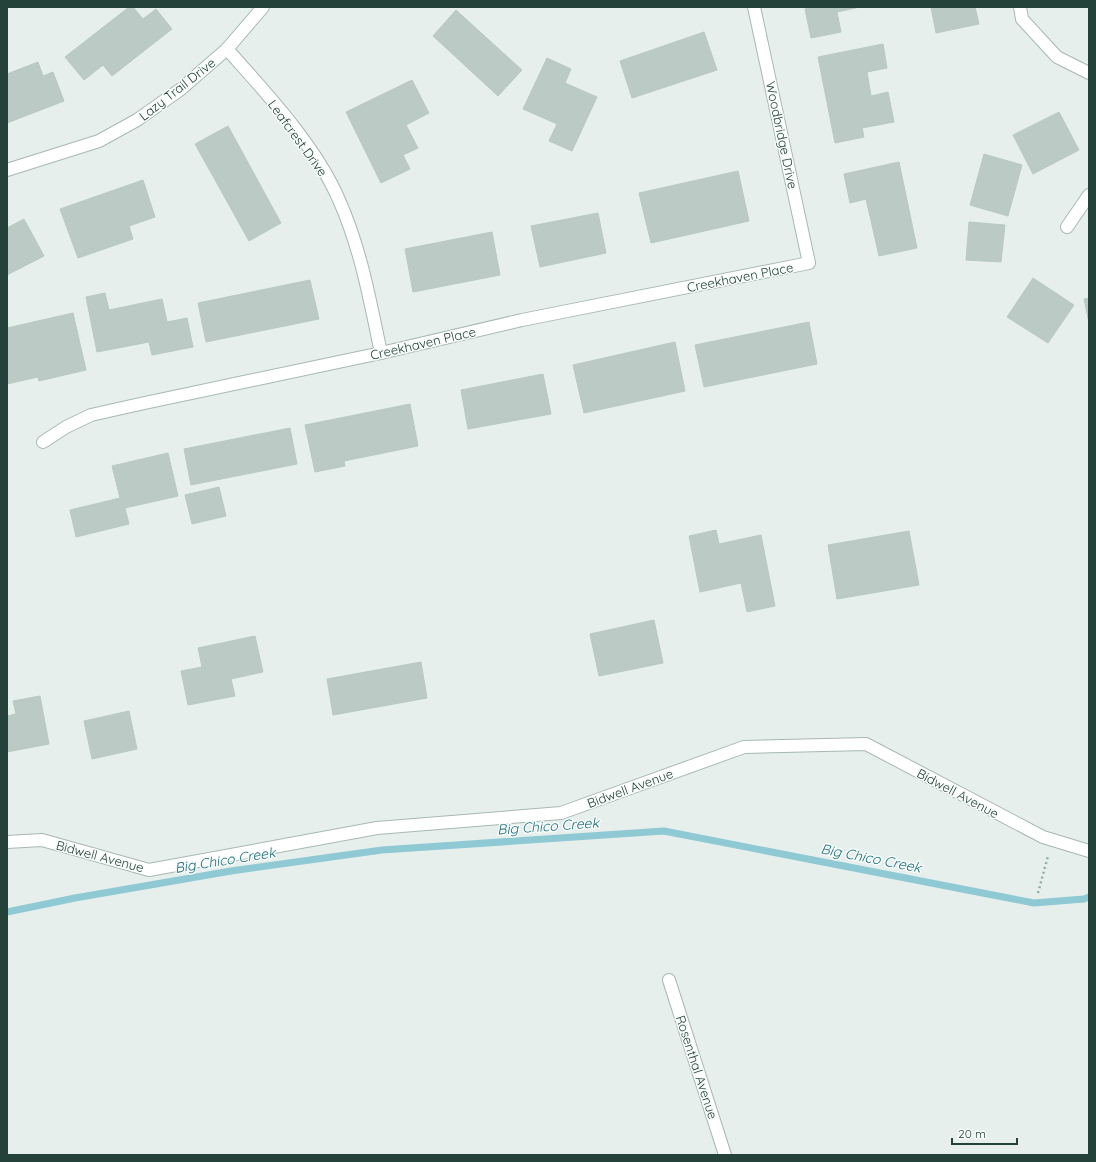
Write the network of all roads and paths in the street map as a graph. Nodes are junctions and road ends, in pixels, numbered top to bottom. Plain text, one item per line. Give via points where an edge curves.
1 (263, 7) edge
2 (754, 7) edge
3 (1020, 7) edge
4 (228, 49) junction
5 (1089, 73) edge
6 (7, 170) edge
7 (1089, 195) edge
8 (1067, 227) dead end
9 (809, 264) joint
10 (381, 353) junction
11 (42, 442) dead end
12 (1052, 840) junction
13 (7, 842) edge
14 (1089, 851) edge
15 (1038, 893) dead end
16 (669, 980) dead end
17 (725, 1155) edge

1 - 4 street, Lazy Trail Drive
2 - 9 street, Woodbridge Drive
3 - 5 street via 1022,19 1057,57
4 - 6 street, Lazy Trail Drive via 181,89 138,120 99,141
4 - 10 street, Leafcrest Drive via 296,131 319,163 339,200 356,244
7 - 8 street
9 - 10 street, Creekhaven Place via 522,320
10 - 11 street, Creekhaven Place via 91,416 66,427
12 - 13 street, Bidwell Avenue via 866,744 744,747 561,813 376,828 149,870 42,840
12 - 14 street, Bidwell Avenue
12 - 15 path
16 - 17 street, Rosenthal Avenue

